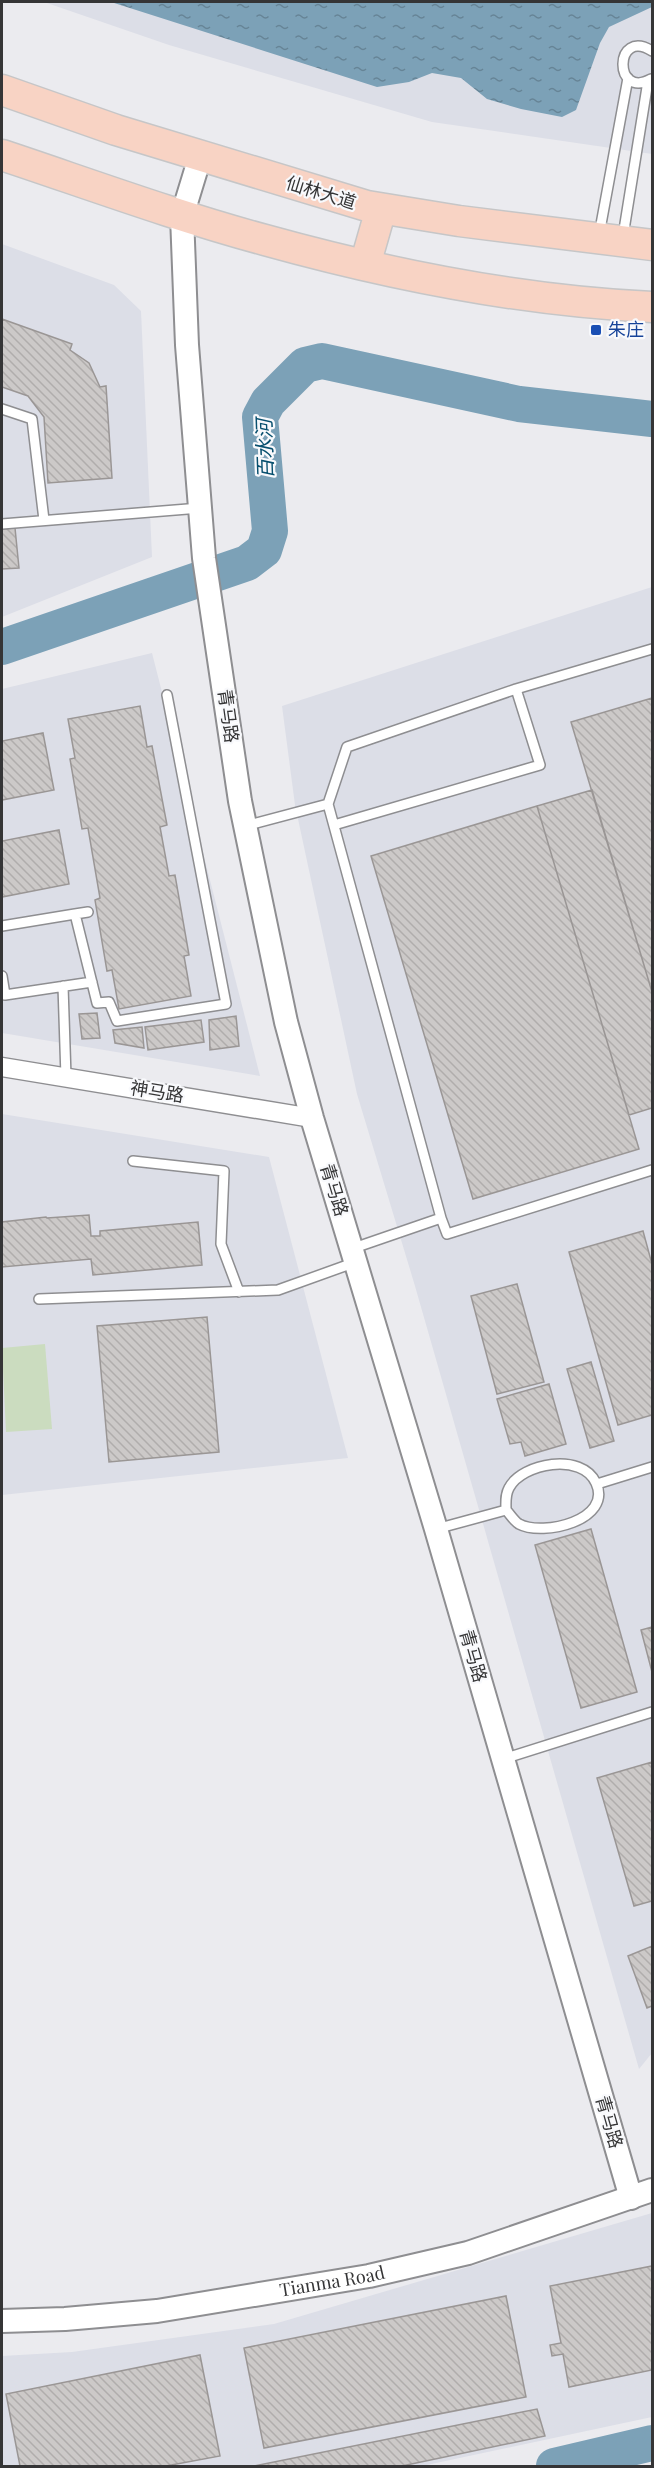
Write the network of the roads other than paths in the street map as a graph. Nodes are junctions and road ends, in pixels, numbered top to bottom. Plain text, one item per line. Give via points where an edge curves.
1 (652, 51) edge
2 (628, 78) junction
3 (650, 80) edge
4 (2, 90) edge
5 (2, 155) edge
6 (200, 157) junction
7 (381, 208) junction
8 (182, 216) junction
9 (610, 240) junction
10 (652, 245) edge
11 (365, 265) junction
12 (652, 307) edge
13 (2, 409) edge
14 (200, 508) junction
15 (44, 520) junction
16 (2, 524) edge
17 (652, 649) edge
18 (516, 689) junction
19 (167, 695) dead end
20 (328, 804) junction
21 (334, 825) junction
22 (245, 826) junction
23 (88, 912) dead end
24 (75, 914) junction
25 (2, 926) edge
26 (2, 976) edge
27 (92, 982) junction
28 (63, 986) junction
29 (3, 995) edge
30 (2, 1067) edge
31 (66, 1077) junction
32 (312, 1118) junction
33 (133, 1161) dead end
34 (652, 1170) edge
35 (441, 1218) junction
36 (354, 1256) junction
37 (239, 1292) junction
38 (39, 1299) dead end
39 (652, 1467) edge
40 (597, 1484) junction
41 (506, 1510) junction
42 (436, 1529) junction
43 (652, 1712) edge
44 (503, 1759) junction
45 (642, 2194) edge
46 (2, 2321) edge

1 - 2 lane via 640,46 627,52 622,65
2 - 3 lane via 641,83
2 - 9 lane
3 - 9 lane
4 - 6 main road, 仙林大道
5 - 8 main road
6 - 7 main road, 仙林大道
6 - 8 street, 青马路
7 - 9 main road, 仙林大道
7 - 11 main road
8 - 11 main road
8 - 14 street, 青马路 via 186,345
9 - 10 main road, 仙林大道
11 - 12 main road via 469,287
13 - 15 lane via 32,419
14 - 15 lane
14 - 22 street, 青马路 via 204,558
15 - 16 lane
17 - 18 lane
18 - 20 lane via 347,747
18 - 21 lane via 540,765
19 - 27 lane via 226,1004 117,1022 109,1002 97,1003
20 - 21 lane
20 - 22 lane
21 - 35 lane
22 - 32 street, 青马路 via 286,1022
23 - 24 lane
24 - 25 lane
24 - 27 lane
26 - 29 lane
27 - 28 lane
28 - 29 lane
28 - 31 lane
30 - 31 street, 神马路
31 - 32 street, 神马路
32 - 36 street, 青马路
33 - 37 lane via 225,1171 221,1244
34 - 35 lane via 447,1234
35 - 36 lane
36 - 37 lane via 278,1290
36 - 42 street, 青马路
37 - 38 lane
39 - 40 lane
40 - 41 lane via 595,1505 585,1517 562,1527 518,1524
40 - 41 lane via 587,1470 574,1464 552,1464 526,1473 510,1485 505,1495
41 - 42 lane
42 - 44 street, 青马路
43 - 44 lane
44 - 45 street, 青马路
45 - 46 street, Tianma Road via 468,2253 369,2276 157,2311

